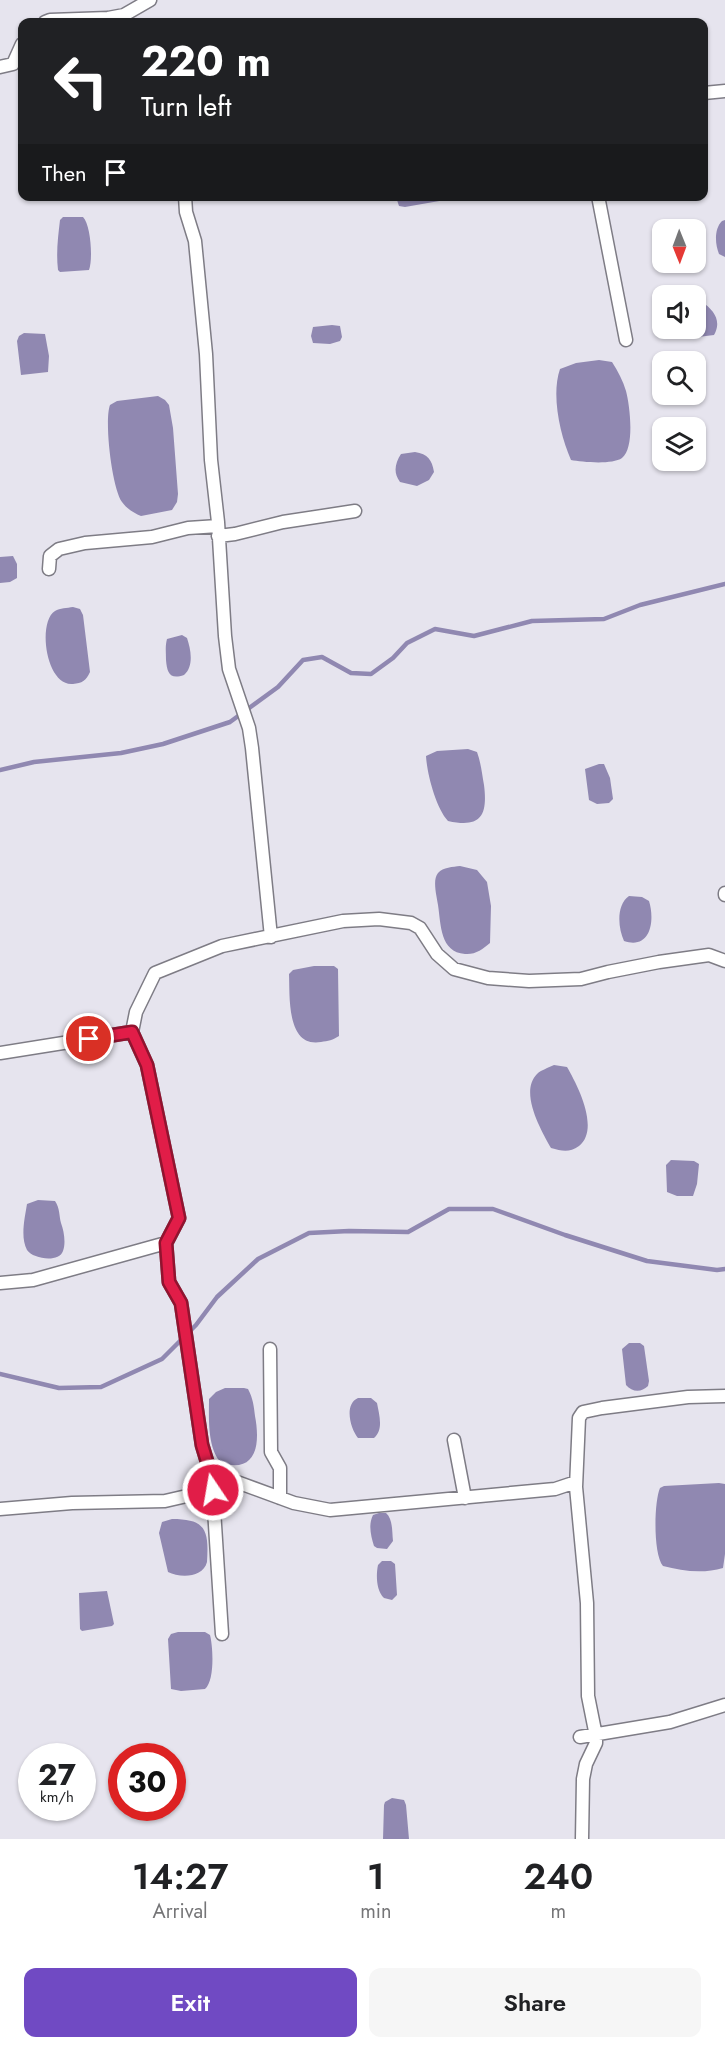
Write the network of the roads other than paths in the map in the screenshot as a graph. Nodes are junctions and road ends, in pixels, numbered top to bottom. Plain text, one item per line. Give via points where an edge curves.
1 (150, 0) edge
2 (132, 17) edge
3 (108, 18) edge
4 (18, 53) edge
5 (0, 67) edge
6 (725, 91) edge
7 (708, 93) edge
8 (185, 201) edge
9 (599, 201) edge
10 (626, 340) dead end
11 (355, 511) dead end
12 (218, 531) junction
13 (49, 569) dead end
14 (271, 937) junction
15 (725, 961) edge
16 (132, 1032) junction
17 (0, 1053) edge
18 (166, 1243) junction
19 (0, 1283) edge
20 (270, 1349) dead end
21 (725, 1396) edge
22 (454, 1440) dead end
23 (576, 1482) junction
24 (212, 1484) junction
25 (280, 1498) junction
26 (465, 1498) junction
27 (0, 1509) edge
28 (222, 1634) dead end
29 (725, 1705) edge
30 (596, 1734) junction
31 (580, 1737) dead end
32 (582, 1839) edge

1 - 2 street
2 - 3 street
4 - 5 street via 13,64
6 - 7 street
8 - 12 street via 195,241
9 - 10 street
11 - 12 street via 235,534
12 - 13 street via 188,528 152,537 85,543 59,549 50,556
12 - 14 street via 229,669 249,728
14 - 15 street via 343,921 379,919 411,923 420,928 437,954 454,969 488,978 529,981 581,979 709,955
14 - 16 street via 222,946 155,973 136,1012
16 - 17 street
16 - 18 street via 147,1065 179,1218
18 - 19 street via 33,1280
18 - 24 street via 169,1282 181,1303 202,1445
20 - 25 street via 271,1452 280,1468
21 - 23 street via 688,1397 583,1412 579,1418
22 - 26 street
23 - 26 street via 555,1489
23 - 30 street via 587,1603 588,1696
24 - 25 street via 234,1481
24 - 27 street via 165,1501
24 - 28 street
25 - 26 street via 330,1510
29 - 30 street via 670,1722
30 - 31 street
30 - 32 street via 583,1779

